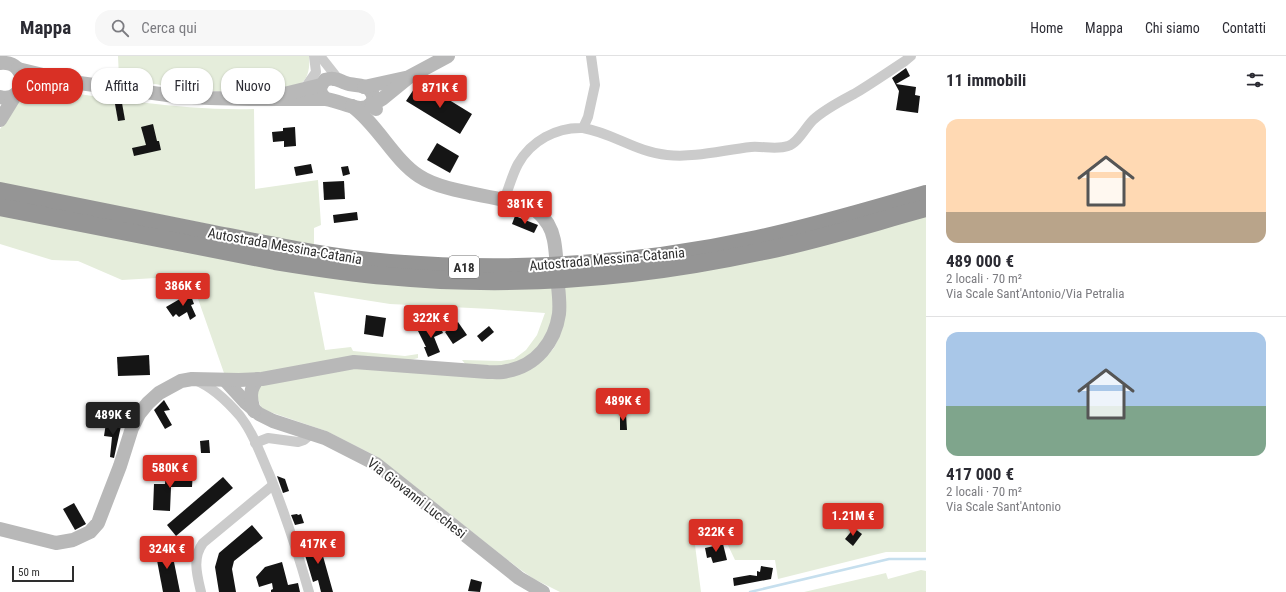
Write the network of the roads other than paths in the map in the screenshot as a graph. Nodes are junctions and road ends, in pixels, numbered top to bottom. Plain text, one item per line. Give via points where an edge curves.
1 (2, 56) edge
2 (314, 56) edge
3 (320, 56) edge
4 (448, 56) edge
5 (591, 56) edge
6 (911, 56) edge
7 (0, 59) edge
8 (0, 63) edge
9 (15, 64) edge
10 (28, 68) edge
11 (409, 77) junction
12 (318, 79) junction
13 (339, 80) junction
14 (83, 83) edge
15 (364, 87) junction
16 (285, 94) edge
17 (12, 97) edge
18 (0, 98) edge
19 (221, 98) edge
20 (285, 99) edge
21 (326, 99) junction
22 (12, 101) edge
23 (377, 105) junction
24 (352, 106) junction
25 (0, 120) edge
26 (583, 128) junction
27 (379, 132) junction
28 (0, 191) edge
29 (926, 194) edge
30 (504, 200) junction
31 (0, 207) edge
32 (926, 208) edge
33 (556, 256) dead end
34 (558, 286) dead end
35 (258, 379) junction
36 (226, 380) junction
37 (202, 381) junction
38 (254, 410) junction
39 (311, 434) junction
40 (256, 443) junction
41 (273, 485) junction
42 (0, 529) edge
43 (201, 592) edge
44 (310, 592) edge
45 (543, 592) edge

1 - 7 street
2 - 12 street
3 - 13 street
4 - 11 street
5 - 26 street via 594,85 588,117
6 - 26 street via 834,104 789,146 751,147 700,155 666,155 643,150
8 - 9 street
9 - 10 street
11 - 15 street
11 - 23 street
12 - 13 street
12 - 16 street via 305,88
12 - 21 street via 320,91
13 - 15 street
14 - 19 street
15 - 23 street via 370,89
17 - 18 street
20 - 21 street
21 - 24 street
22 - 25 street
23 - 24 street via 364,108
23 - 27 street via 376,121
24 - 27 street
26 - 30 street via 554,133 541,139 526,152 517,166
27 - 30 street via 403,162 421,177 443,186
28 - 29 highway, Autostrada Messina-Catania / A18 via 314,254 390,263 460,267 572,265 697,251 788,232
30 - 33 street via 530,207 539,213 554,237
31 - 32 highway, Autostrada Messina-Catania / A18 via 305,266 388,276 492,280 580,278 698,264 792,245
34 - 35 street via 559,312 556,330 549,344 538,356 523,366 506,372 354,362
35 - 36 street
35 - 38 street via 250,391
36 - 37 street
36 - 38 street, Via Giovanni Lucchesi
37 - 40 street via 227,402
37 - 42 street via 173,384 159,392 139,414 98,523 90,532 73,540 56,543
38 - 39 street, Via Giovanni Lucchesi via 273,421
39 - 40 street via 298,442 268,438
39 - 45 street, Via Giovanni Lucchesi via 325,438 376,464 519,578
40 - 41 street
41 - 43 street via 203,542 196,562
41 - 44 street

